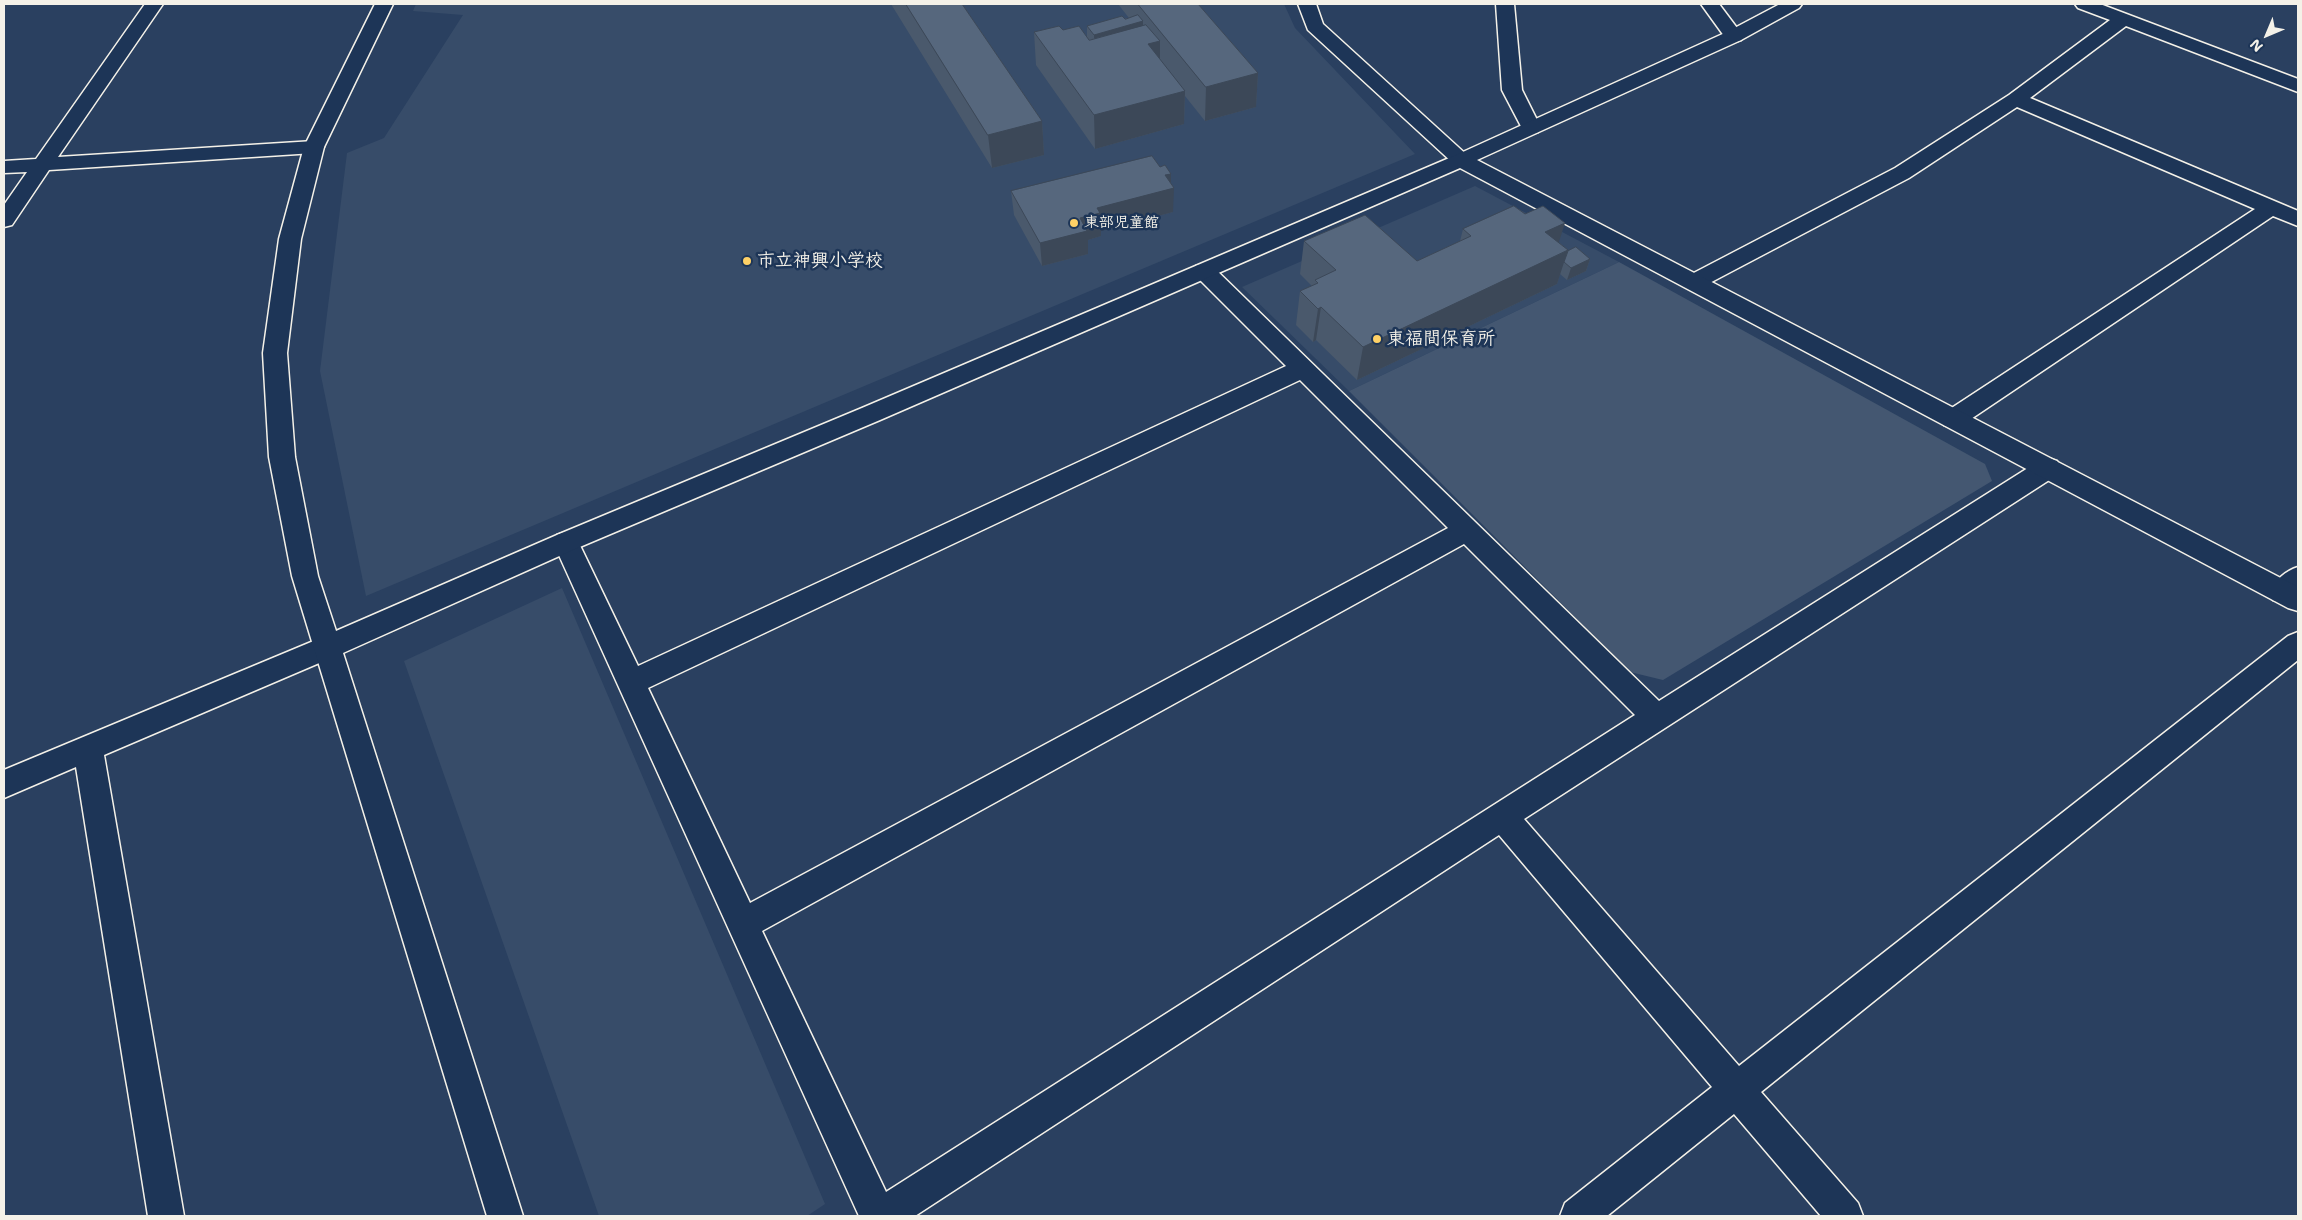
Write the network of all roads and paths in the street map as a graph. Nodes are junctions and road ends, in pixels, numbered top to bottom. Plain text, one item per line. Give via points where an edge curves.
1 (154, 4) edge
2 (384, 4) edge
3 (1307, 4) edge
4 (1506, 4) edge
5 (1710, 4) edge
6 (1793, 4) edge
7 (2084, 4) edge
8 (2124, 19) junction
9 (1734, 36) junction
10 (2298, 86) edge
11 (2016, 99) junction
12 (1531, 128) junction
13 (314, 146) junction
14 (1462, 160) junction
15 (43, 164) junction
16 (4, 167) edge
17 (2271, 208) junction
18 (2298, 219) edge
19 (4, 220) edge
20 (1204, 271) junction
21 (1694, 282) junction
22 (1302, 369) junction
23 (1953, 419) junction
24 (2048, 468) junction
25 (1468, 530) junction
26 (566, 542) junction
27 (2293, 590) edge
28 (2298, 644) edge
29 (328, 647) junction
30 (632, 682) junction
31 (1657, 718) junction
32 (88, 750) junction
33 (4, 784) edge
34 (1502, 816) junction
35 (743, 924) junction
36 (1737, 1091) junction
37 (166, 1216) edge
38 (505, 1216) edge
39 (880, 1216) edge
40 (1578, 1216) edge
41 (1845, 1216) edge

1 - 15 street
2 - 13 street
3 - 14 street via 1316,26
4 - 12 street via 1512,90
5 - 9 street
6 - 9 street
7 - 8 street
8 - 10 street
8 - 11 street
9 - 12 street
11 - 17 street
11 - 21 street via 1902,173
12 - 14 street
13 - 15 street
13 - 29 street via 290,239 275,353 282,457 305,576
14 - 20 street
14 - 21 street
15 - 16 street
15 - 19 street
17 - 18 street
17 - 23 street
20 - 22 street
20 - 26 street
21 - 23 street
22 - 25 street
22 - 30 street
23 - 24 street
24 - 27 street
24 - 31 street
25 - 31 street
25 - 35 street
26 - 29 street
26 - 30 street
28 - 36 street
29 - 32 street
29 - 38 street
30 - 35 street
31 - 34 street
32 - 33 street
32 - 37 street
34 - 36 street
34 - 39 street
35 - 39 street
36 - 40 street
36 - 41 street

